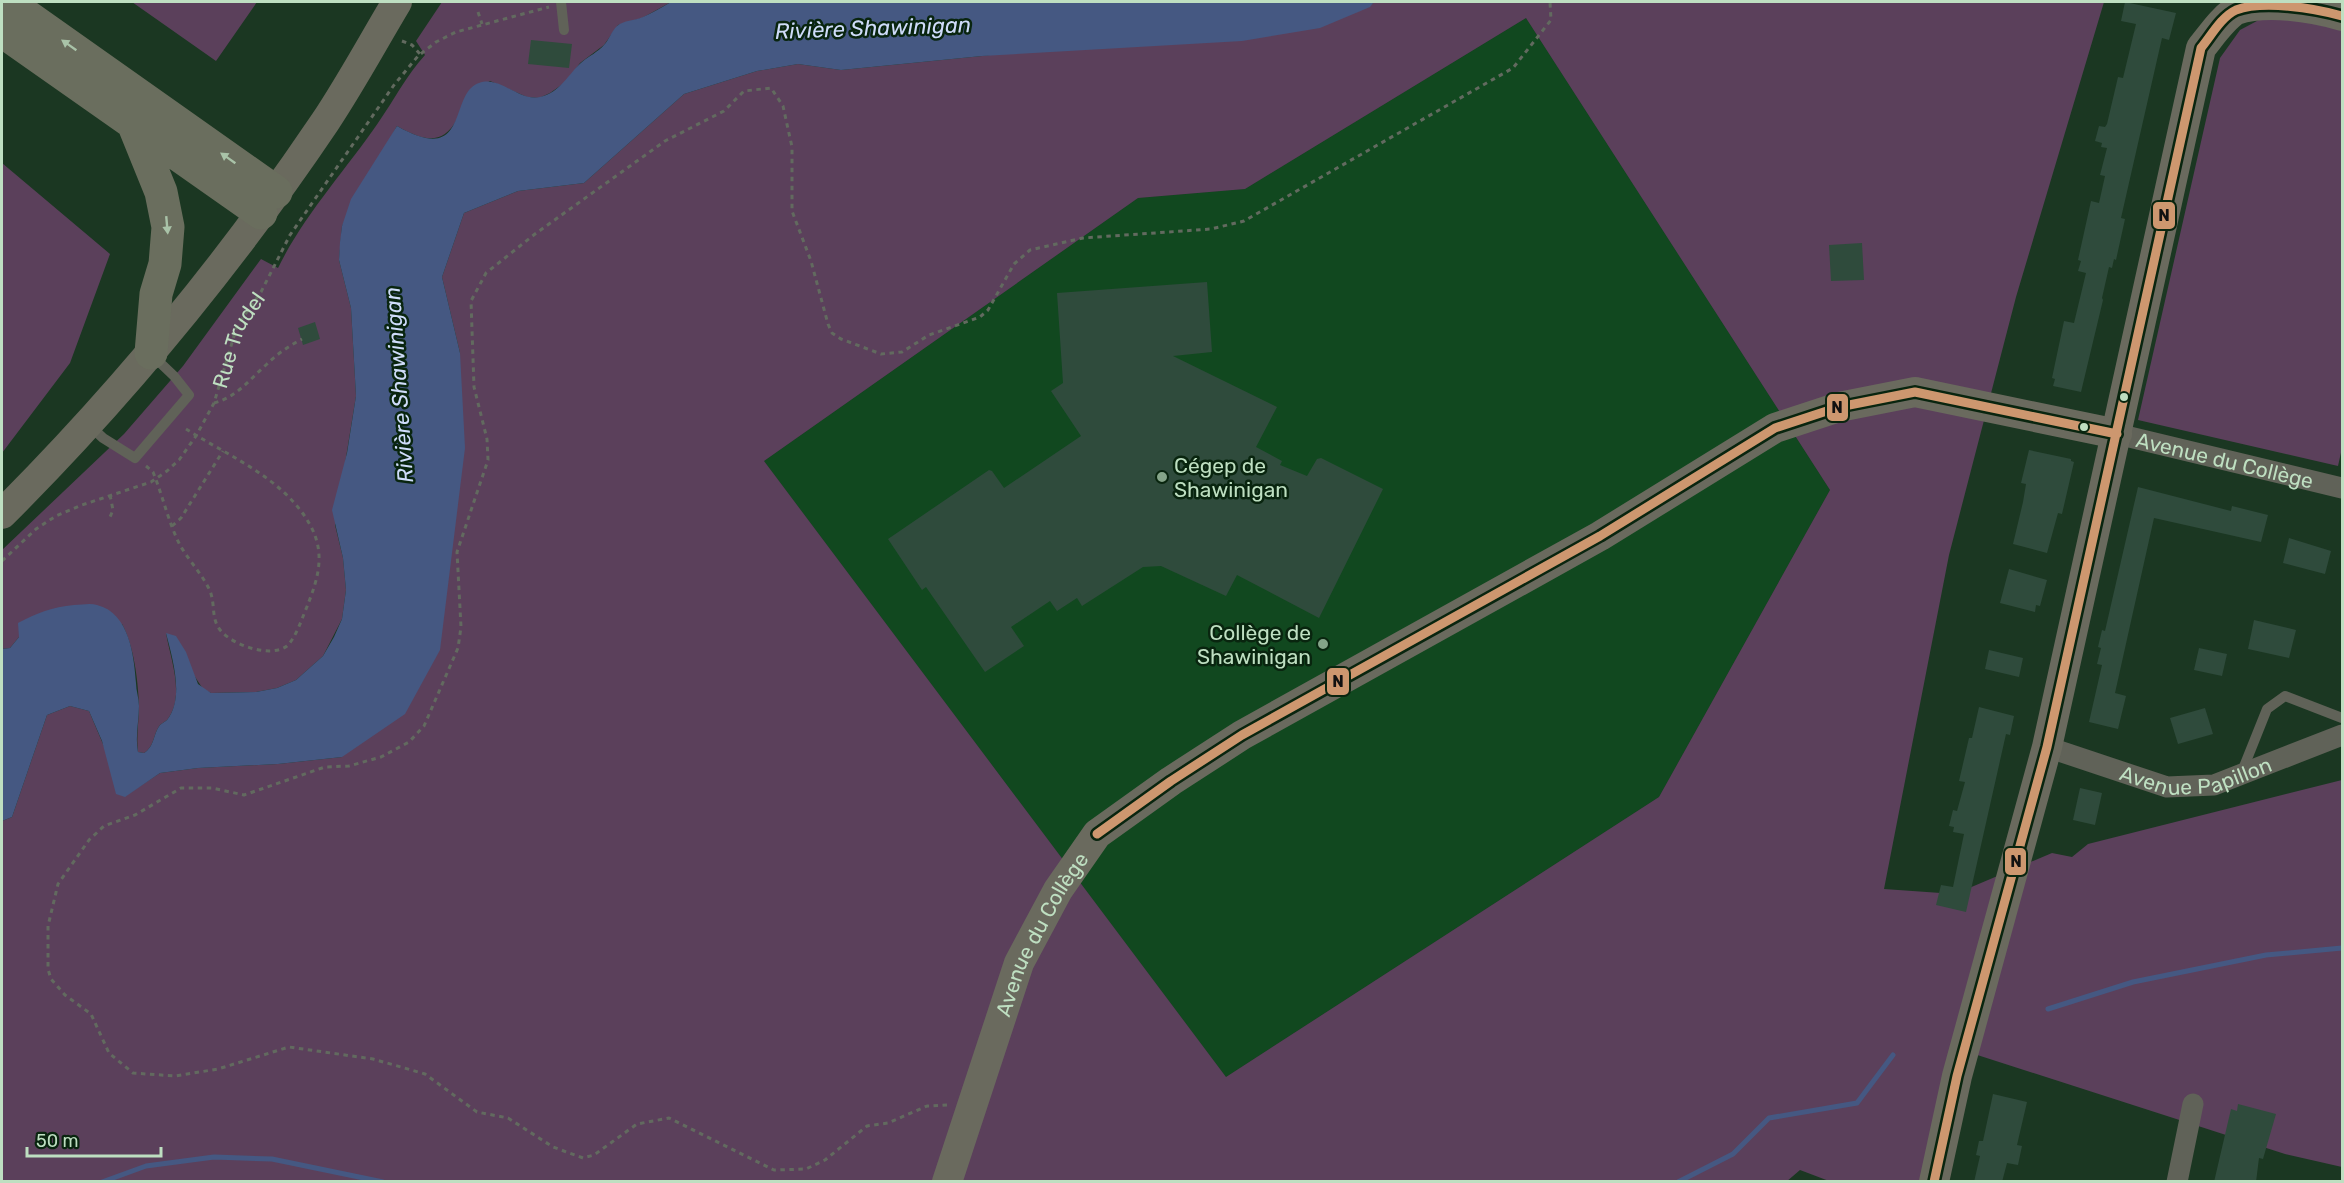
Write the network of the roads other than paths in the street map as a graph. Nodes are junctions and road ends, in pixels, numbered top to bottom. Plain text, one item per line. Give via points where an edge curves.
1 (7, 2) edge
2 (397, 2) edge
3 (561, 2) edge
4 (2343, 16) edge
5 (564, 30) dead end
6 (2, 31) edge
7 (134, 123) junction
8 (268, 202) junction
9 (151, 353) junction
10 (88, 424) junction
11 (2117, 434) junction
12 (2343, 488) edge
13 (2, 513) edge
14 (2343, 718) edge
15 (2343, 735) edge
16 (2047, 747) junction
17 (2241, 775) junction
18 (2193, 1104) dead end
19 (947, 1182) edge
20 (1934, 1182) edge
21 (2176, 1182) edge

8 -> 1 highway
2 - 8 street via 330,114
3 - 5 lane
4 - 11 street via 2295,2 2250,4 2235,11 2200,48
6 - 7 highway
7 - 8 highway
7 -> 9 highway via 160,192 168,227
8 - 9 street
9 - 10 street
9 - 10 lane via 189,395 135,458
10 - 13 street
11 - 12 street, Avenue du Collège
11 - 16 street
11 - 19 street, Avenue du Collège via 1915,392 1839,407 1775,428 1600,536 1242,735 1097,834 1058,890 1019,963
14 - 17 lane via 2285,696 2267,709
15 - 17 street, Avenue Papillon
16 - 17 street, Avenue Papillon via 2167,787 2214,785
16 - 20 street via 1957,1076
18 - 21 street

